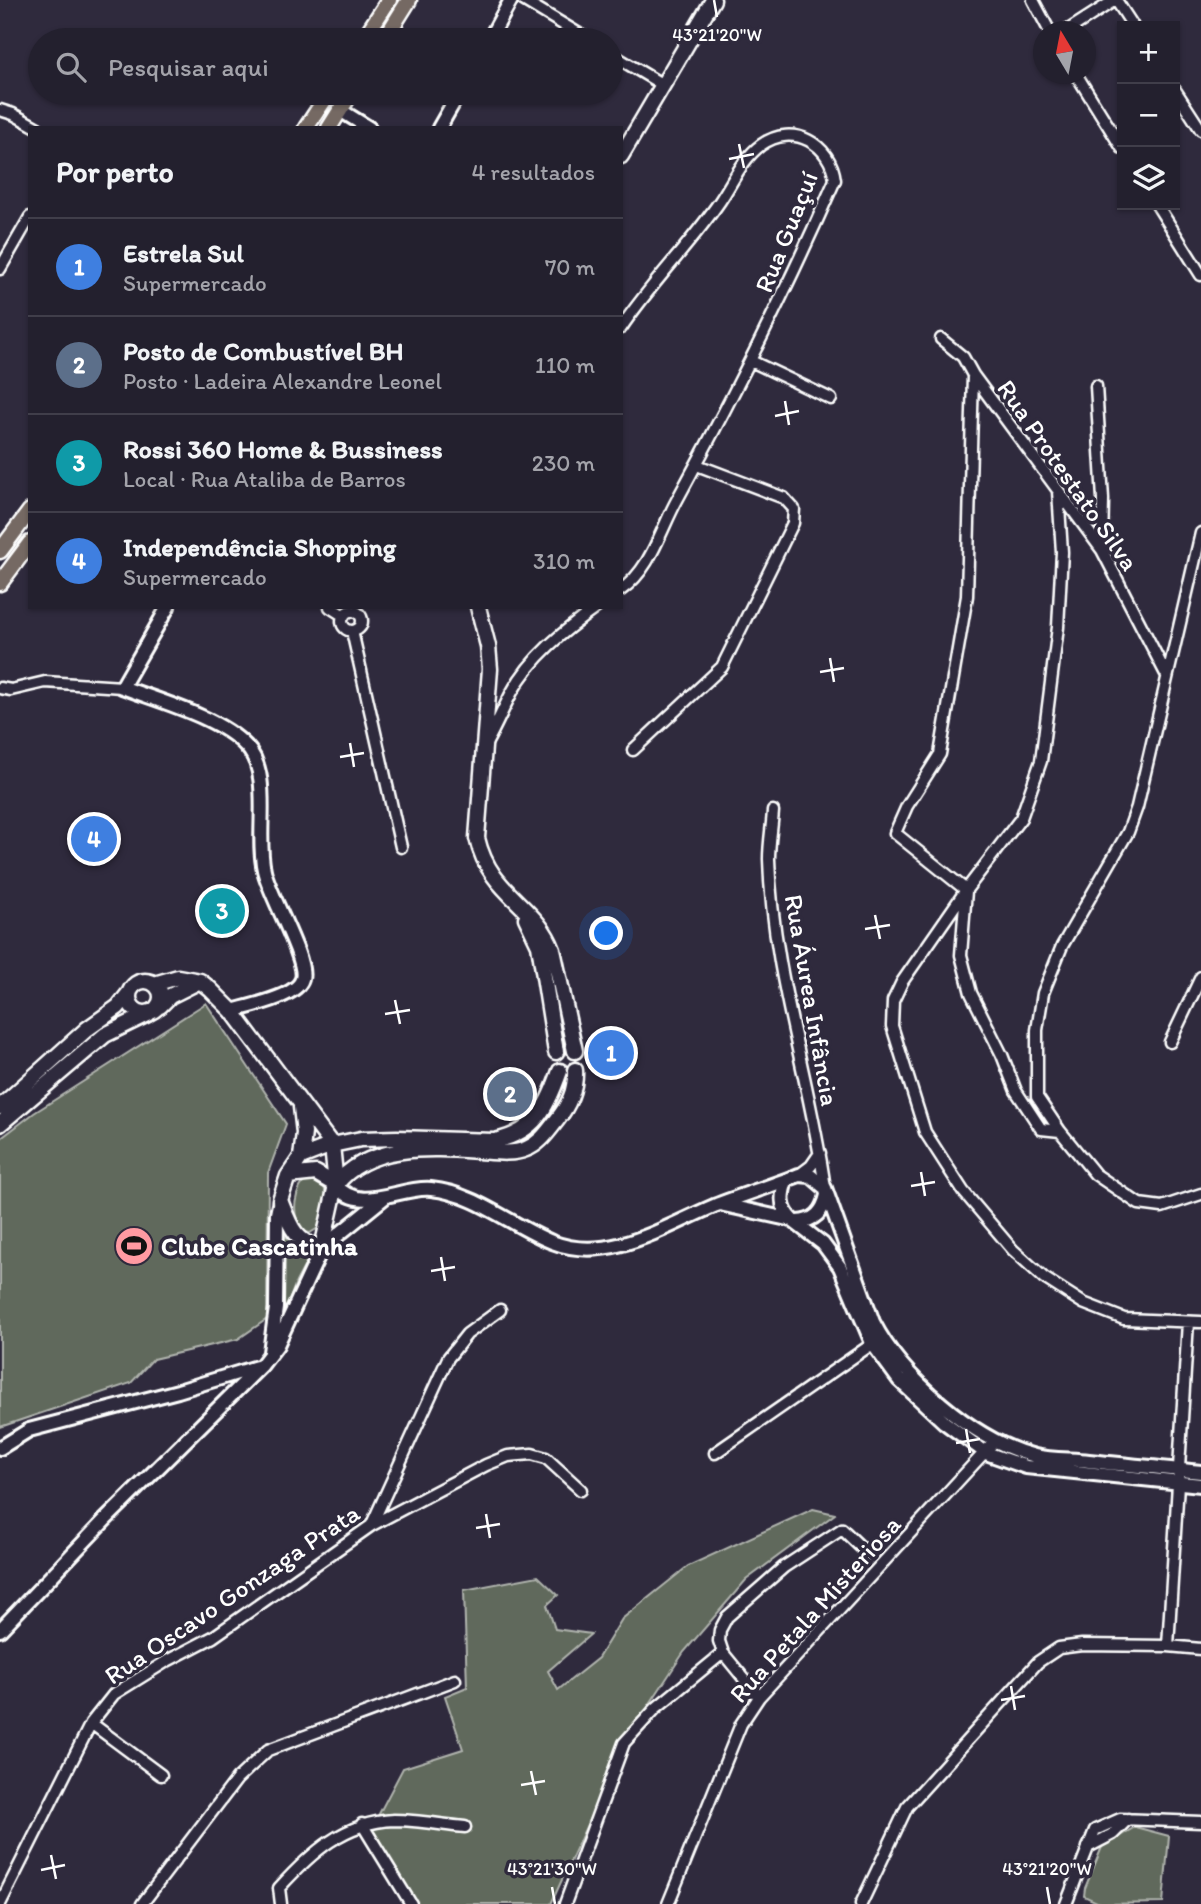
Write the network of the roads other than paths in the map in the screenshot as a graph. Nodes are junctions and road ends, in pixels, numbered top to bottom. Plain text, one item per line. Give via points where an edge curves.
1 (388, 0) edge
2 (410, 0) edge
3 (511, 0) edge
4 (523, 0) edge
5 (713, 0) edge
6 (1033, 0) edge
7 (1115, 0) edge
8 (1044, 21) edge
9 (1082, 21) edge
10 (1130, 21) edge
11 (371, 28) edge
12 (392, 28) edge
13 (496, 28) edge
14 (569, 28) edge
15 (623, 61) edge
16 (1082, 84) edge
17 (663, 85) junction
18 (1180, 98) edge
19 (321, 105) edge
20 (335, 105) edge
21 (343, 105) edge
22 (452, 105) edge
23 (0, 110) edge
24 (340, 110) junction
25 (34, 126) edge
26 (307, 126) edge
27 (329, 126) edge
28 (366, 126) edge
29 (440, 126) edge
30 (1201, 130) edge
31 (1121, 147) edge
32 (623, 153) edge
33 (1160, 210) edge
34 (28, 220) edge
35 (0, 269) edge
36 (1201, 275) edge
37 (623, 325) edge
38 (942, 339) dead end
39 (751, 361) junction
40 (973, 376) junction
41 (1096, 386) dead end
42 (831, 399) dead end
43 (697, 465) junction
44 (1058, 491) junction
45 (28, 514) edge
46 (1201, 533) edge
47 (28, 545) edge
48 (1102, 550) junction
49 (0, 551) edge
50 (0, 583) edge
51 (623, 589) edge
52 (167, 609) edge
53 (333, 609) edge
54 (479, 609) edge
55 (594, 609) edge
56 (357, 610) edge
57 (344, 616) junction
58 (352, 631) junction
59 (1166, 674) junction
60 (122, 687) junction
61 (0, 688) edge
62 (486, 746) junction
63 (633, 750) dead end
64 (773, 811) dead end
65 (401, 847) dead end
66 (966, 890) junction
67 (519, 905) junction
68 (1201, 977) edge
69 (200, 981) junction
70 (154, 984) junction
71 (129, 993) junction
72 (154, 1010) junction
73 (232, 1011) junction
74 (1170, 1042) dead end
75 (556, 1052) junction
76 (575, 1052) junction
77 (560, 1070) junction
78 (575, 1070) junction
79 (301, 1106) junction
80 (0, 1107) edge
81 (315, 1122) junction
82 (0, 1124) edge
83 (1059, 1131) junction
84 (361, 1139) junction
85 (331, 1145) junction
86 (820, 1153) junction
87 (301, 1157) junction
88 (799, 1175) junction
89 (288, 1176) junction
90 (786, 1181) junction
91 (336, 1185) junction
92 (826, 1192) junction
93 (1201, 1194) edge
94 (386, 1197) junction
95 (280, 1200) junction
96 (717, 1205) junction
97 (795, 1221) junction
98 (322, 1248) junction
99 (500, 1310) dead end
100 (1188, 1322) junction
101 (1201, 1322) edge
102 (877, 1341) junction
103 (265, 1361) junction
104 (995, 1441) junction
105 (0, 1448) edge
106 (986, 1452) junction
107 (715, 1453) dead end
108 (1201, 1472) edge
109 (1178, 1476) junction
110 (1201, 1485) edge
111 (581, 1490) dead end
112 (372, 1525) junction
113 (867, 1553) dead end
114 (0, 1630) edge
115 (1168, 1646) junction
116 (1201, 1649) edge
117 (723, 1653) junction
118 (455, 1680) dead end
119 (758, 1697) junction
120 (91, 1723) junction
121 (162, 1775) dead end
122 (1201, 1822) edge
123 (362, 1824) junction
124 (465, 1827) dead end
125 (0, 1904) edge
126 (142, 1904) edge
127 (281, 1904) edge
128 (411, 1904) edge
129 (565, 1904) edge
130 (668, 1904) edge
131 (861, 1904) edge
132 (1066, 1904) edge

1 - 11 main road
2 - 12 main road
3 - 13 street
4 - 14 street
5 - 17 main road
6 - 8 street
7 - 9 street
7 - 10 street
15 - 17 street
16 - 31 street
17 - 32 main road
18 - 30 street
19 - 26 main road
20 - 24 main road
21 - 24 main road
22 - 29 street
23 - 25 street
24 - 27 main road
24 - 28 street
33 - 36 street
34 - 35 street
37 - 39 street, Rua Guaçuí via 720,202 747,156 785,134 807,139 826,152 835,180
38 - 40 street, Rua Protestato Silva via 963,357
39 - 42 street
39 - 43 street, Rua Guaçuí
40 - 44 street, Rua Protestato Silva
40 - 66 street via 967,596 940,754 895,833
41 - 48 street
43 - 51 street, Rua Guaçuí via 646,564
43 - 63 street via 784,498 794,509 793,523 722,667
44 - 48 street, Rua Protestato Silva
44 - 66 street via 1062,552 1058,627 1041,761 1021,818
45 - 49 main road
46 - 59 street
47 - 50 main road
48 - 59 street, Rua Protestato Silva
52 - 60 street
53 - 57 street
54 - 62 main road via 490,669
55 - 62 street via 565,631 529,669
56 - 57 street
56 - 58 street via 361,623
57 - 58 street via 344,627
58 - 65 street
59 - 83 street via 1128,832 1062,946 1043,993 1037,1030 1037,1097
60 - 61 street via 45,682
60 - 73 street via 220,725 248,748 261,772 262,866 304,976 300,985 281,997
62 - 67 main road via 477,838 489,870
64 - 86 street, Rua Áurea Infância via 769,857 778,956
66 - 83 street via 961,955 971,993 1016,1091 1041,1129
66 - 100 street via 893,1000 892,1026 925,1132 963,1191 1013,1250 1044,1278 1083,1303 1124,1319
67 - 75 main road via 539,945
67 - 76 main road via 551,943
68 - 74 street
69 - 70 main road via 178,977
69 - 72 main road
69 - 73 main road
70 - 71 main road via 139,982
70 - 72 main road via 162,996
71 - 72 main road via 133,1009
71 - 80 main road
72 - 82 main road via 105,1035
73 - 79 main road
75 - 76 main road
75 - 77 main road via 554,1061
76 - 78 main road via 579,1064
77 - 78 main road
77 - 84 main road via 540,1115 507,1139
78 - 91 main road via 566,1108 529,1149 439,1149 377,1157 349,1169
79 - 81 main road
79 - 87 main road
81 - 84 main road
81 - 85 main road
83 - 93 street via 1095,1174 1139,1204 1162,1207
84 - 85 main road
85 - 87 main road
85 - 91 main road
86 - 88 street
86 - 92 street, Rua Áurea Infância
87 - 89 main road
88 - 90 street
88 - 92 street via 811,1176
89 - 91 main road via 316,1173
89 - 95 main road
90 - 96 street
90 - 97 street via 782,1202
91 - 94 street via 351,1198
91 - 98 main road
92 - 97 street via 815,1218
92 - 102 street
94 - 96 street via 407,1189 456,1194 554,1243 579,1249 622,1245
94 - 98 street
95 - 98 main road via 291,1231
95 - 103 street via 276,1308
96 - 97 street
97 - 102 street via 835,1260
98 - 103 street via 277,1345
99 - 112 street via 467,1334 448,1358
100 - 101 street
100 - 109 street
102 - 104 street via 940,1402
102 - 106 street via 899,1380 944,1422
102 - 107 street
103 - 105 street via 178,1391 29,1430
103 - 114 street
104 - 106 street, Rua Petala Misteriosa
104 - 109 street via 1035,1456
106 - 109 street via 1026,1467
106 - 119 street, Rua Petala Misteriosa
108 - 109 street
109 - 110 street
109 - 115 street
111 - 112 street, Rua Oscavo Gonzaga Prata via 546,1458 508,1456
112 - 120 street, Rua Oscavo Gonzaga Prata via 214,1637 114,1694
113 - 117 street via 842,1529 785,1567 727,1617 720,1630
115 - 116 street
115 - 131 street via 1082,1645 1059,1648 1038,1662 907,1807
117 - 119 street
117 - 129 street via 656,1708 624,1743
118 - 126 street via 268,1750 237,1779
119 - 130 street, Rua Petala Misteriosa via 741,1724
120 - 121 street
120 - 125 street, Rua Oscavo Gonzaga Prata
122 - 132 street via 1128,1819 1095,1830
123 - 124 street via 395,1820
123 - 127 street via 331,1838 303,1862 279,1888
123 - 128 street

